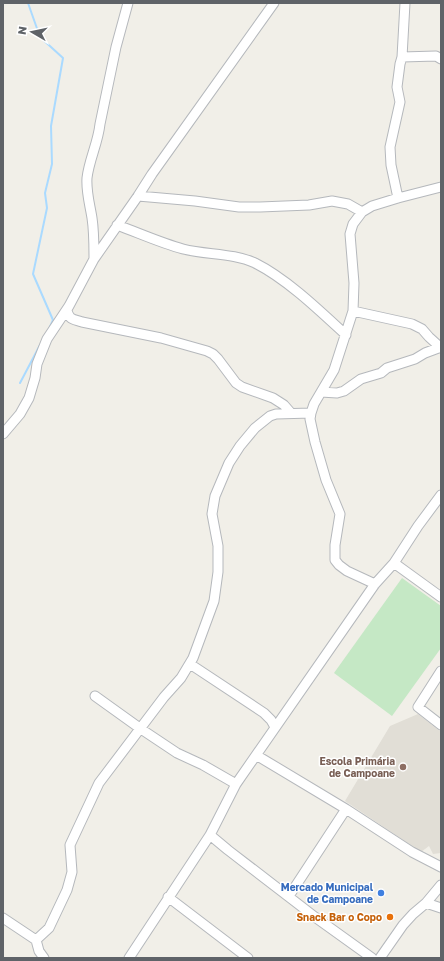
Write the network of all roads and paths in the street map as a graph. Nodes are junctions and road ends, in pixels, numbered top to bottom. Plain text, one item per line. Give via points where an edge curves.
1 (128, 3) edge
2 (274, 3) edge
3 (405, 3) edge
4 (402, 57) junction
5 (441, 58) edge
6 (441, 187) edge
7 (138, 196) junction
8 (398, 198) junction
9 (362, 212) junction
10 (117, 226) junction
11 (94, 259) junction
12 (67, 310) junction
13 (353, 311) junction
14 (346, 335) junction
15 (441, 347) edge
16 (321, 392) junction
17 (311, 413) junction
18 (291, 414) junction
19 (3, 434) edge
20 (440, 498) edge
21 (394, 563) junction
22 (374, 584) junction
23 (441, 597) edge
24 (190, 664) junction
25 (441, 671) edge
26 (95, 696) dead end
27 (441, 725) edge
28 (275, 727) junction
29 (141, 729) junction
30 (256, 755) junction
31 (236, 784) junction
32 (346, 809) junction
33 (210, 835) junction
34 (441, 867) edge
35 (441, 885) edge
36 (290, 896) junction
37 (168, 897) junction
38 (426, 904) junction
39 (441, 908) edge
40 (3, 918) edge
41 (36, 940) junction
42 (44, 958) edge
43 (130, 958) edge
44 (248, 958) edge
45 (372, 958) edge
46 (380, 958) edge

1 - 11 street via 87,178 94,235
2 - 7 street
3 - 4 street
4 - 5 street
4 - 8 street via 397,87 400,102 390,147
6 - 8 street
7 - 9 street via 239,207 309,205 332,201 348,204
7 - 10 street
8 - 9 street
9 - 13 street via 353,224 350,234 354,283
10 - 11 street
10 - 14 street via 183,249 244,259 256,264 312,304
11 - 12 street
12 - 18 street via 68,316 82,322 161,338 214,354 236,383 273,398 284,405
12 - 19 street via 47,339 37,364 29,398 20,414
13 - 14 street
13 - 15 street via 422,328 428,337
14 - 16 street via 334,370
15 - 16 street via 387,368 382,373 361,379 344,391
16 - 17 street
17 - 18 street
17 - 22 street via 315,442 326,480 340,514 335,560 347,571
18 - 24 street via 270,416 255,428 229,463 215,496 212,514 218,546 218,572 214,601
20 - 21 street
21 - 22 street
21 - 23 street
22 - 28 street
24 - 28 street via 264,713
24 - 29 street
25 - 27 street via 418,707
26 - 29 street
28 - 30 street
29 - 31 street via 177,753
29 - 41 street via 99,783 70,845 72,872 67,890 49,928
30 - 31 street
30 - 32 street
31 - 33 street
32 - 34 street via 412,852
32 - 36 street
33 - 36 street
33 - 37 street
35 - 38 street
36 - 45 street
37 - 43 street
37 - 44 street
38 - 39 street
38 - 46 street via 403,925
40 - 41 street
41 - 42 street

